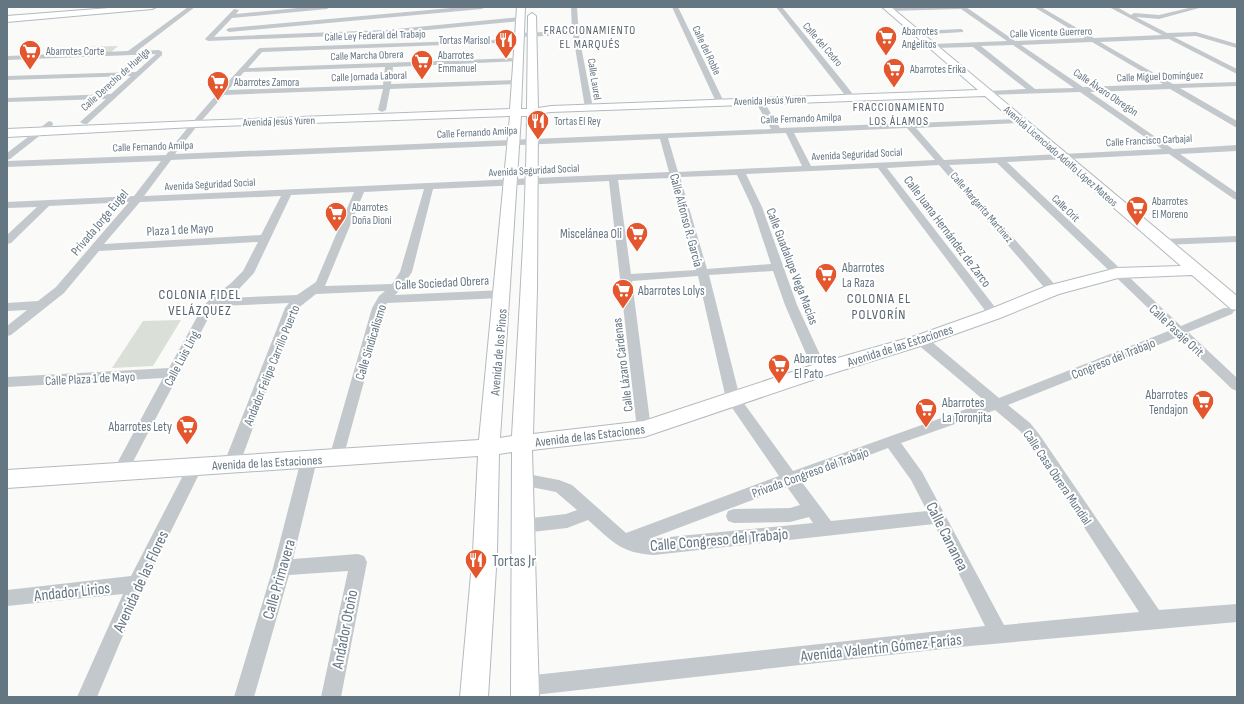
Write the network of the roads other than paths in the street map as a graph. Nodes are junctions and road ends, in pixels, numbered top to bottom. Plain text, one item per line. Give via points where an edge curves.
1 (127, 7) edge
2 (152, 7) edge
3 (192, 7) edge
4 (239, 7) edge
5 (327, 7) edge
6 (482, 7) edge
7 (574, 7) edge
8 (675, 7) edge
9 (779, 7) edge
10 (962, 7) edge
11 (1037, 7) edge
12 (1112, 7) edge
13 (1200, 7) edge
14 (887, 8) edge
15 (1125, 13) junction
16 (230, 16) junction
17 (379, 17) junction
18 (1159, 17) junction
19 (7, 18) edge
20 (334, 21) junction
21 (524, 24) edge
22 (291, 25) junction
23 (256, 28) junction
24 (427, 28) junction
25 (961, 31) dead end
26 (216, 32) junction
27 (386, 32) junction
28 (285, 33) dead end
29 (576, 33) junction
30 (916, 33) junction
31 (352, 34) junction
32 (446, 34) dead end
33 (1187, 34) junction
34 (479, 35) dead end
35 (1168, 36) junction
36 (248, 38) junction
37 (1093, 40) junction
38 (492, 42) junction
39 (1014, 43) junction
40 (391, 45) junction
41 (975, 45) junction
42 (933, 46) junction
43 (1237, 46) edge
44 (260, 50) joint
45 (130, 53) junction
46 (394, 55) dead end
47 (54, 56) junction
48 (7, 58) edge
49 (518, 60) junction
50 (43, 63) dead end
51 (390, 66) junction
52 (31, 70) dead end
53 (241, 70) junction
54 (1237, 72) edge
55 (137, 74) junction
56 (20, 77) junction
57 (7, 78) edge
58 (517, 82) junction
59 (1237, 84) edge
60 (7, 85) edge
61 (1172, 86) junction
62 (387, 87) junction
63 (1084, 90) junction
64 (1034, 92) junction
65 (223, 93) junction
66 (989, 93) junction
67 (112, 96) junction
68 (850, 97) junction
69 (7, 100) edge
70 (759, 100) junction
71 (720, 102) junction
72 (589, 108) junction
73 (524, 109) junction
74 (382, 110) junction
75 (197, 121) junction
76 (1020, 121) junction
77 (84, 122) junction
78 (49, 124) junction
79 (909, 125) junction
80 (1237, 125) edge
81 (7, 126) edge
82 (777, 131) junction
83 (789, 131) junction
84 (38, 132) junction
85 (7, 133) edge
86 (663, 135) junction
87 (533, 141) junction
88 (514, 142) junction
89 (1237, 148) edge
90 (1172, 151) junction
91 (7, 157) edge
92 (1062, 157) junction
93 (169, 158) junction
94 (999, 160) junction
95 (942, 162) junction
96 (7, 164) edge
97 (880, 165) junction
98 (808, 168) junction
99 (740, 171) junction
100 (675, 175) junction
101 (613, 178) junction
102 (532, 182) junction
103 (509, 183) junction
104 (429, 187) junction
105 (1225, 188) junction
106 (1237, 188) edge
107 (360, 190) junction
108 (287, 193) junction
109 (1237, 197) edge
110 (136, 200) junction
111 (45, 204) junction
112 (7, 205) edge
113 (266, 238) junction
114 (1237, 239) edge
115 (7, 241) edge
116 (1163, 242) junction
117 (96, 248) junction
118 (779, 268) junction
119 (1197, 270) junction
120 (702, 273) junction
121 (1117, 273) junction
122 (626, 278) junction
123 (396, 287) junction
124 (315, 290) junction
125 (1053, 290) junction
126 (502, 294) junction
127 (297, 299) junction
128 (383, 299) junction
129 (214, 302) junction
130 (42, 305) junction
131 (7, 307) edge
132 (1232, 308) edge
133 (994, 314) junction
134 (7, 332) edge
135 (1178, 332) junction
136 (921, 340) junction
137 (820, 370) junction
138 (173, 373) junction
139 (7, 382) edge
140 (1237, 386) edge
141 (733, 399) junction
142 (997, 404) junction
143 (644, 429) junction
144 (891, 441) junction
145 (522, 444) junction
146 (489, 447) junction
147 (337, 458) junction
148 (309, 460) junction
149 (232, 463) junction
150 (195, 466) junction
151 (121, 471) junction
152 (7, 479) edge
153 (522, 479) junction
154 (790, 479) junction
155 (731, 509) junction
156 (812, 509) junction
157 (590, 512) junction
158 (938, 517) junction
159 (523, 526) junction
160 (827, 529) junction
161 (737, 538) junction
162 (624, 541) junction
163 (282, 568) junction
164 (136, 584) junction
165 (7, 598) edge
166 (1237, 613) edge
167 (1154, 619) junction
168 (999, 634) junction
169 (525, 691) edge
170 (87, 697) edge
171 (244, 697) edge
172 (331, 697) edge
173 (474, 697) edge

1 - 19 street
2 - 19 street
3 - 45 street
4 - 16 street
5 - 16 street
6 - 17 street
7 - 29 street, Calle Laurel
8 - 71 street, Calle del Roble
9 - 68 street, Calle del Cedro via 835,74
10 - 14 street
10 - 39 street, Calle Álvaro Obregón
11 - 37 street
12 - 15 street
13 - 18 street
14 - 30 street, Avenida Licenciado Adolfo López Mateos
15 - 18 street
15 - 35 street
16 - 26 street
17 - 20 street
17 - 27 street via 382,30
18 - 33 street
20 - 22 street
20 - 31 street via 354,28
21 - 24 street, Calle Ley Federal del Trabajo
21 - 29 street
21 - 38 street, Calle Ley Federal del Trabajo
21 - 49 street, Avenida de los Pinos
21 - 73 street, Avenida de los Pinos
22 - 23 street
22 - 28 street
23 - 26 street
23 - 36 street
24 - 27 street, Calle Ley Federal del Trabajo
24 - 32 street, Calle Ley Federal del Trabajo via 432,33
25 - 30 street
26 - 36 street, Calle Ley Federal del Trabajo via 208,39
27 - 31 street, Calle Ley Federal del Trabajo
29 - 72 street, Calle Laurel
30 - 42 street, Avenida Licenciado Adolfo López Mateos
31 - 36 street, Calle Ley Federal del Trabajo
33 - 35 street, Calle Vicente Guerrero
33 - 43 street via 1196,34
34 - 38 street
35 - 37 street, Calle Vicente Guerrero
35 - 54 street
37 - 39 street, Calle Vicente Guerrero
37 - 61 street
38 - 40 street, Calle Ley Federal del Trabajo
39 - 41 street, Calle Vicente Guerrero
39 - 63 street, Calle Álvaro Obregón
40 - 44 street, Calle Ley Federal del Trabajo
40 - 46 street
41 - 42 street, Calle Vicente Guerrero
41 - 64 street
42 - 66 street, Avenida Licenciado Adolfo López Mateos
44 - 53 street, Privada Jorge Eugel
45 - 47 street
45 - 55 street, Calle Derecho de Huelga via 160,54
47 - 48 street
47 - 50 street
49 - 51 street, Calle Marcha Obrera
49 - 58 street, Avenida de los Pinos
51 - 53 street, Calle Marcha Obrera
51 - 62 street
52 - 56 street
53 - 65 street, Privada Jorge Eugel
55 - 56 street
55 - 67 street, Calle Derecho de Huelga
56 - 57 street
56 - 60 street
58 - 62 street, Calle Jornada Laboral
58 - 73 street, Avenida de los Pinos
59 - 61 street, Calle Miguel Domínguez
61 - 63 street, Calle Miguel Domínguez
61 - 80 street
62 - 65 street, Calle Jornada Laboral
62 - 74 street
63 - 64 street, Calle Miguel Domínguez
63 - 90 street, Calle Álvaro Obregón
64 - 66 street, Calle Miguel Domínguez
65 - 75 street, Privada Jorge Eugel
66 - 68 street, Avenida Jesús Yuren
66 - 76 street, Avenida Licenciado Adolfo López Mateos
67 - 69 street
67 - 77 street, Calle Derecho de Huelga
68 - 70 street, Avenida Jesús Yuren
70 - 71 street, Avenida Jesús Yuren
70 - 82 street
71 - 72 street, Avenida Jesús Yuren
72 - 73 street, Avenida Jesús Yuren
73 - 74 street, Avenida Jesús Yuren
73 - 75 street, Avenida Jesús Yuren
73 - 87 street, Avenida de los Pinos
73 - 88 street, Avenida de los Pinos
74 - 75 street, Avenida Jesús Yuren
75 - 77 street, Avenida Jesús Yuren
75 - 84 street, Avenida Jesús Yuren
75 - 93 street, Privada Jorge Eugel
76 - 79 street, Calle Fernando Amilpa
76 - 92 street, Avenida Licenciado Adolfo López Mateos
77 - 78 street, Avenida Jesús Yuren
78 - 81 street, Avenida Jesús Yuren
78 - 84 street
79 - 83 street, Calle Fernando Amilpa
79 - 95 street, Calle Margarita Martínez
82 - 83 street, Calle Fernando Amilpa
82 - 86 street, Calle Fernando Amilpa
83 - 98 street
84 - 85 street, Avenida Jesús Yuren
84 - 91 street
86 - 87 street, Calle Fernando Amilpa
86 - 100 street, Calle Alfonso R. García
87 - 88 street, Calle Fernando Amilpa
87 - 102 street, Avenida de los Pinos
88 - 93 street, Calle Fernando Amilpa
88 - 103 street, Avenida de los Pinos
89 - 90 street, Calle Francisco Carbajal
90 - 92 street, Calle Francisco Carbajal
90 - 105 street, Calle Álvaro Obregón
92 - 94 street, Avenida Seguridad Social
92 - 116 street, Avenida Licenciado Adolfo López Mateos
93 - 96 street, Calle Fernando Amilpa
93 - 110 street, Privada Jorge Eugel
94 - 95 street, Avenida Seguridad Social
94 - 121 street, Calle Orit
95 - 97 street, Avenida Seguridad Social
95 - 125 street, Calle Margarita Martínez
97 - 98 street, Avenida Seguridad Social
97 - 133 street, Calle Juana Hernández de Zarco
98 - 99 street, Avenida Seguridad Social
99 - 100 street, Avenida Seguridad Social
99 - 118 street, Calle Guadalupe Vega Macías
100 - 101 street, Avenida Seguridad Social
100 - 120 street, Calle Alfonso R. García
101 - 102 street, Avenida Seguridad Social
101 - 122 street, Calle Lázaro Cárdenas
102 - 103 street, Avenida Seguridad Social
102 - 145 street, Avenida de los Pinos
103 - 104 street, Avenida Seguridad Social
103 - 126 street, Avenida de los Pinos
104 - 107 street, Avenida Seguridad Social
104 - 123 street, Calle Sindicalismo via 406,272
105 - 106 street
105 - 109 street, Calle Álvaro Obregón
107 - 108 street, Avenida Seguridad Social
107 - 124 street
108 - 110 street, Avenida Seguridad Social
108 - 113 street, Calle Luis Ling
110 - 111 street, Avenida Seguridad Social
110 - 117 street, Privada Jorge Eugel
111 - 112 street, Avenida Seguridad Social
111 - 115 street
113 - 117 street, Plaza 1 de Mayo
113 - 129 street, Calle Luis Ling via 242,280
114 - 116 street
116 - 119 street, Avenida Licenciado Adolfo López Mateos
117 - 130 street, Privada Jorge Eugel via 60,290
118 - 120 street
118 - 137 street, Calle Guadalupe Vega Macías via 791,305
119 - 121 street, Avenida de las Estaciones
119 - 132 street, Avenida Licenciado Adolfo López Mateos
120 - 122 street
120 - 141 street, Calle Alfonso R. García
121 - 125 street, Avenida de las Estaciones
121 - 135 street, Calle Pasaje Orit
122 - 143 street, Calle Lázaro Cárdenas
123 - 124 street, Calle Sociedad Obrera
123 - 128 street, Calle Sindicalismo
124 - 127 street, Andador Felipe Carrillo Puerto
125 - 133 street, Avenida de las Estaciones
126 - 128 street, Calle Sociedad Obrera
126 - 146 street, Avenida de los Pinos
127 - 129 street
127 - 149 street, Andador Felipe Carrillo Puerto via 291,308
128 - 147 street, Calle Sindicalismo via 378,308
129 - 138 street, Calle Luis Ling via 206,311
130 - 131 street
130 - 134 street, Privada Jorge Eugel
132 - 135 street, Congreso del Trabajo
133 - 136 street, Avenida de las Estaciones
135 - 140 street, Calle Pasaje Orit
135 - 142 street, Congreso del Trabajo
136 - 137 street, Avenida de las Estaciones
136 - 142 street, Calle Casa Obrera Mundial
137 - 141 street, Avenida de las Estaciones
138 - 139 street, Calle Plaza 1 de Mayo
138 - 151 street, Calle Luis Ling
141 - 143 street, Avenida de las Estaciones
141 - 154 street
142 - 144 street, Privada Congreso del Trabajo
142 - 167 street, Calle Casa Obrera Mundial via 1025,427 1034,438
143 - 145 street, Avenida de las Estaciones
144 - 154 street, Privada Congreso del Trabajo
144 - 158 street, Calle Cananea via 917,476
145 - 146 street, Avenida de las Estaciones
145 - 153 street, Avenida de los Pinos
146 - 147 street, Avenida de las Estaciones
146 - 173 street, Avenida de los Pinos via 485,552
147 - 148 street, Avenida de las Estaciones
148 - 149 street, Avenida de las Estaciones
148 - 163 street, Calle Primavera
149 - 150 street, Avenida de las Estaciones
150 - 151 street, Avenida de las Estaciones
150 - 164 street, Avenida de las Flores
151 - 152 street, Avenida de las Estaciones
153 - 157 street, Calle Congreso del Trabajo via 559,486
153 - 159 street, Avenida de los Pinos
154 - 155 street, Privada Congreso del Trabajo
154 - 156 street
155 - 156 street via 790,515
155 - 161 street
155 - 162 street, Privada Congreso del Trabajo
156 - 160 street
157 - 159 street via 567,521
157 - 162 street, Calle Congreso del Trabajo
158 - 160 street, Calle Congreso del Trabajo
158 - 168 street, Calle Cananea
159 - 169 street, Avenida de los Pinos
160 - 161 street, Calle Congreso del Trabajo
161 - 162 street, Calle Congreso del Trabajo via 654,547 637,546
163 - 171 street, Calle Primavera
163 - 172 street, Andador Otoño via 358,562
164 - 165 street, Andador Lirios
164 - 170 street, Avenida de las Flores
166 - 167 street, Avenida Valentín Gómez Farías
167 - 168 street, Avenida Valentín Gómez Farías
168 - 169 street, Avenida Valentín Gómez Farías

